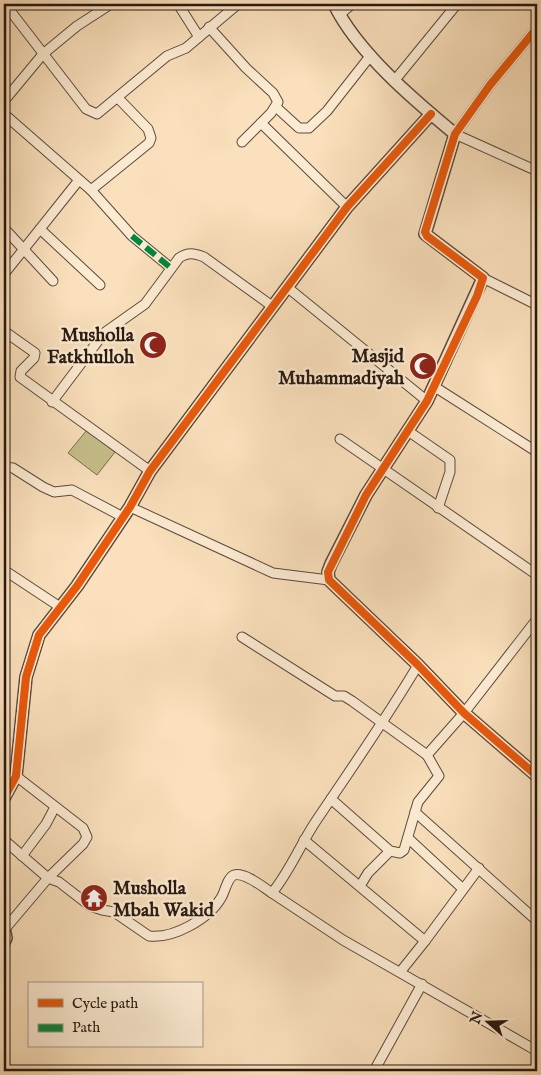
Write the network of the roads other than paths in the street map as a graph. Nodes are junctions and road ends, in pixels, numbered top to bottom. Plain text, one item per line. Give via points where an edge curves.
1 (4, 4) edge
2 (111, 4) edge
3 (178, 4) edge
4 (238, 4) edge
5 (334, 4) edge
6 (352, 4) edge
7 (457, 4) edge
8 (340, 15) junction
9 (209, 27) junction
10 (537, 28) edge
11 (199, 37) junction
12 (43, 54) junction
13 (371, 55) junction
14 (395, 80) junction
15 (118, 98) junction
16 (4, 101) edge
17 (276, 107) junction
18 (4, 114) edge
19 (431, 114) junction
20 (261, 123) junction
21 (456, 134) junction
22 (242, 142) dead end
23 (537, 171) edge
24 (80, 180) junction
25 (91, 190) junction
26 (347, 207) junction
27 (4, 228) edge
28 (40, 229) junction
29 (24, 248) junction
30 (171, 268) junction
31 (4, 274) edge
32 (483, 278) junction
33 (53, 281) dead end
34 (100, 286) dead end
35 (287, 288) junction
36 (537, 305) edge
37 (272, 306) junction
38 (4, 331) edge
39 (435, 387) junction
40 (427, 401) junction
41 (52, 402) junction
42 (408, 431) junction
43 (340, 439) dead end
44 (537, 452) edge
45 (4, 467) edge
46 (383, 469) junction
47 (150, 471) junction
48 (438, 508) junction
49 (126, 512) junction
50 (4, 570) edge
51 (537, 575) edge
52 (329, 580) junction
53 (60, 606) junction
54 (536, 623) edge
55 (242, 637) dead end
56 (418, 665) junction
57 (464, 713) junction
58 (384, 722) junction
59 (427, 755) junction
60 (16, 776) junction
61 (537, 776) edge
62 (4, 798) edge
63 (332, 799) junction
64 (55, 806) junction
65 (415, 812) junction
66 (408, 838) junction
67 (4, 840) edge
68 (304, 840) junction
69 (390, 851) junction
70 (22, 856) junction
71 (479, 868) junction
72 (48, 878) junction
73 (360, 886) junction
74 (463, 889) junction
75 (272, 893) junction
76 (537, 921) edge
77 (4, 929) edge
78 (425, 941) junction
79 (4, 942) edge
80 (400, 971) junction
81 (422, 984) junction
82 (537, 1051) edge
83 (374, 1071) edge

1 - 12 street
2 - 12 street
3 - 11 street
4 - 9 street
5 - 8 street
6 - 8 street
7 - 14 street
8 - 13 street
9 - 11 street
9 - 17 street via 273,93 278,102
10 - 21 street via 490,85
11 - 15 street via 186,48 167,56
12 - 15 street via 91,112 97,114
12 - 16 street
13 - 14 street
13 - 17 street via 327,112 309,128 299,128
14 - 19 street
15 - 25 street via 148,129 151,138
17 - 20 street
18 - 24 street
19 - 21 street
19 - 26 street
20 - 22 street
20 - 26 street
21 - 23 street
21 - 32 street via 425,234
24 - 25 street
24 - 28 street
25 - 30 street via 132,236
26 - 35 street
27 - 29 street
28 - 29 street
28 - 34 street
29 - 31 street
29 - 33 street
30 - 37 street via 185,254 196,254
30 - 41 street via 145,304 104,333
32 - 36 street
32 - 39 street
35 - 37 street
35 - 40 street
37 - 47 street
38 - 41 street via 35,353 21,371 20,378
39 - 40 street
39 - 44 street
40 - 42 street
41 - 47 street
42 - 46 street
42 - 48 street via 450,460 450,472
43 - 46 street
45 - 49 street via 13,468 54,492 72,490
46 - 48 street
46 - 52 street via 344,536 328,572
47 - 49 street
48 - 51 street
49 - 52 street via 273,572
49 - 53 street
50 - 53 street
52 - 56 street
53 - 60 street via 39,635 31,656
54 - 57 street
55 - 58 street via 335,696 344,696
56 - 57 street
56 - 58 street
57 - 59 street
57 - 61 street
58 - 59 street
58 - 63 street
59 - 65 street via 440,776 418,802
60 - 62 street
60 - 64 street
63 - 68 street
63 - 69 street
64 - 70 street
64 - 72 street via 83,828 87,837
65 - 66 street
65 - 71 street
66 - 69 street via 400,853
66 - 74 street
67 - 70 street
68 - 73 street
68 - 75 street
69 - 73 street
70 - 72 street
71 - 74 street
71 - 76 street
72 - 75 street via 59,882 90,906 114,912 156,937 189,927 208,914 234,875 241,874
72 - 77 street
73 - 78 street
74 - 78 street
75 - 80 street via 343,940
77 - 79 street
78 - 80 street
80 - 81 street
81 - 82 street
81 - 83 street

